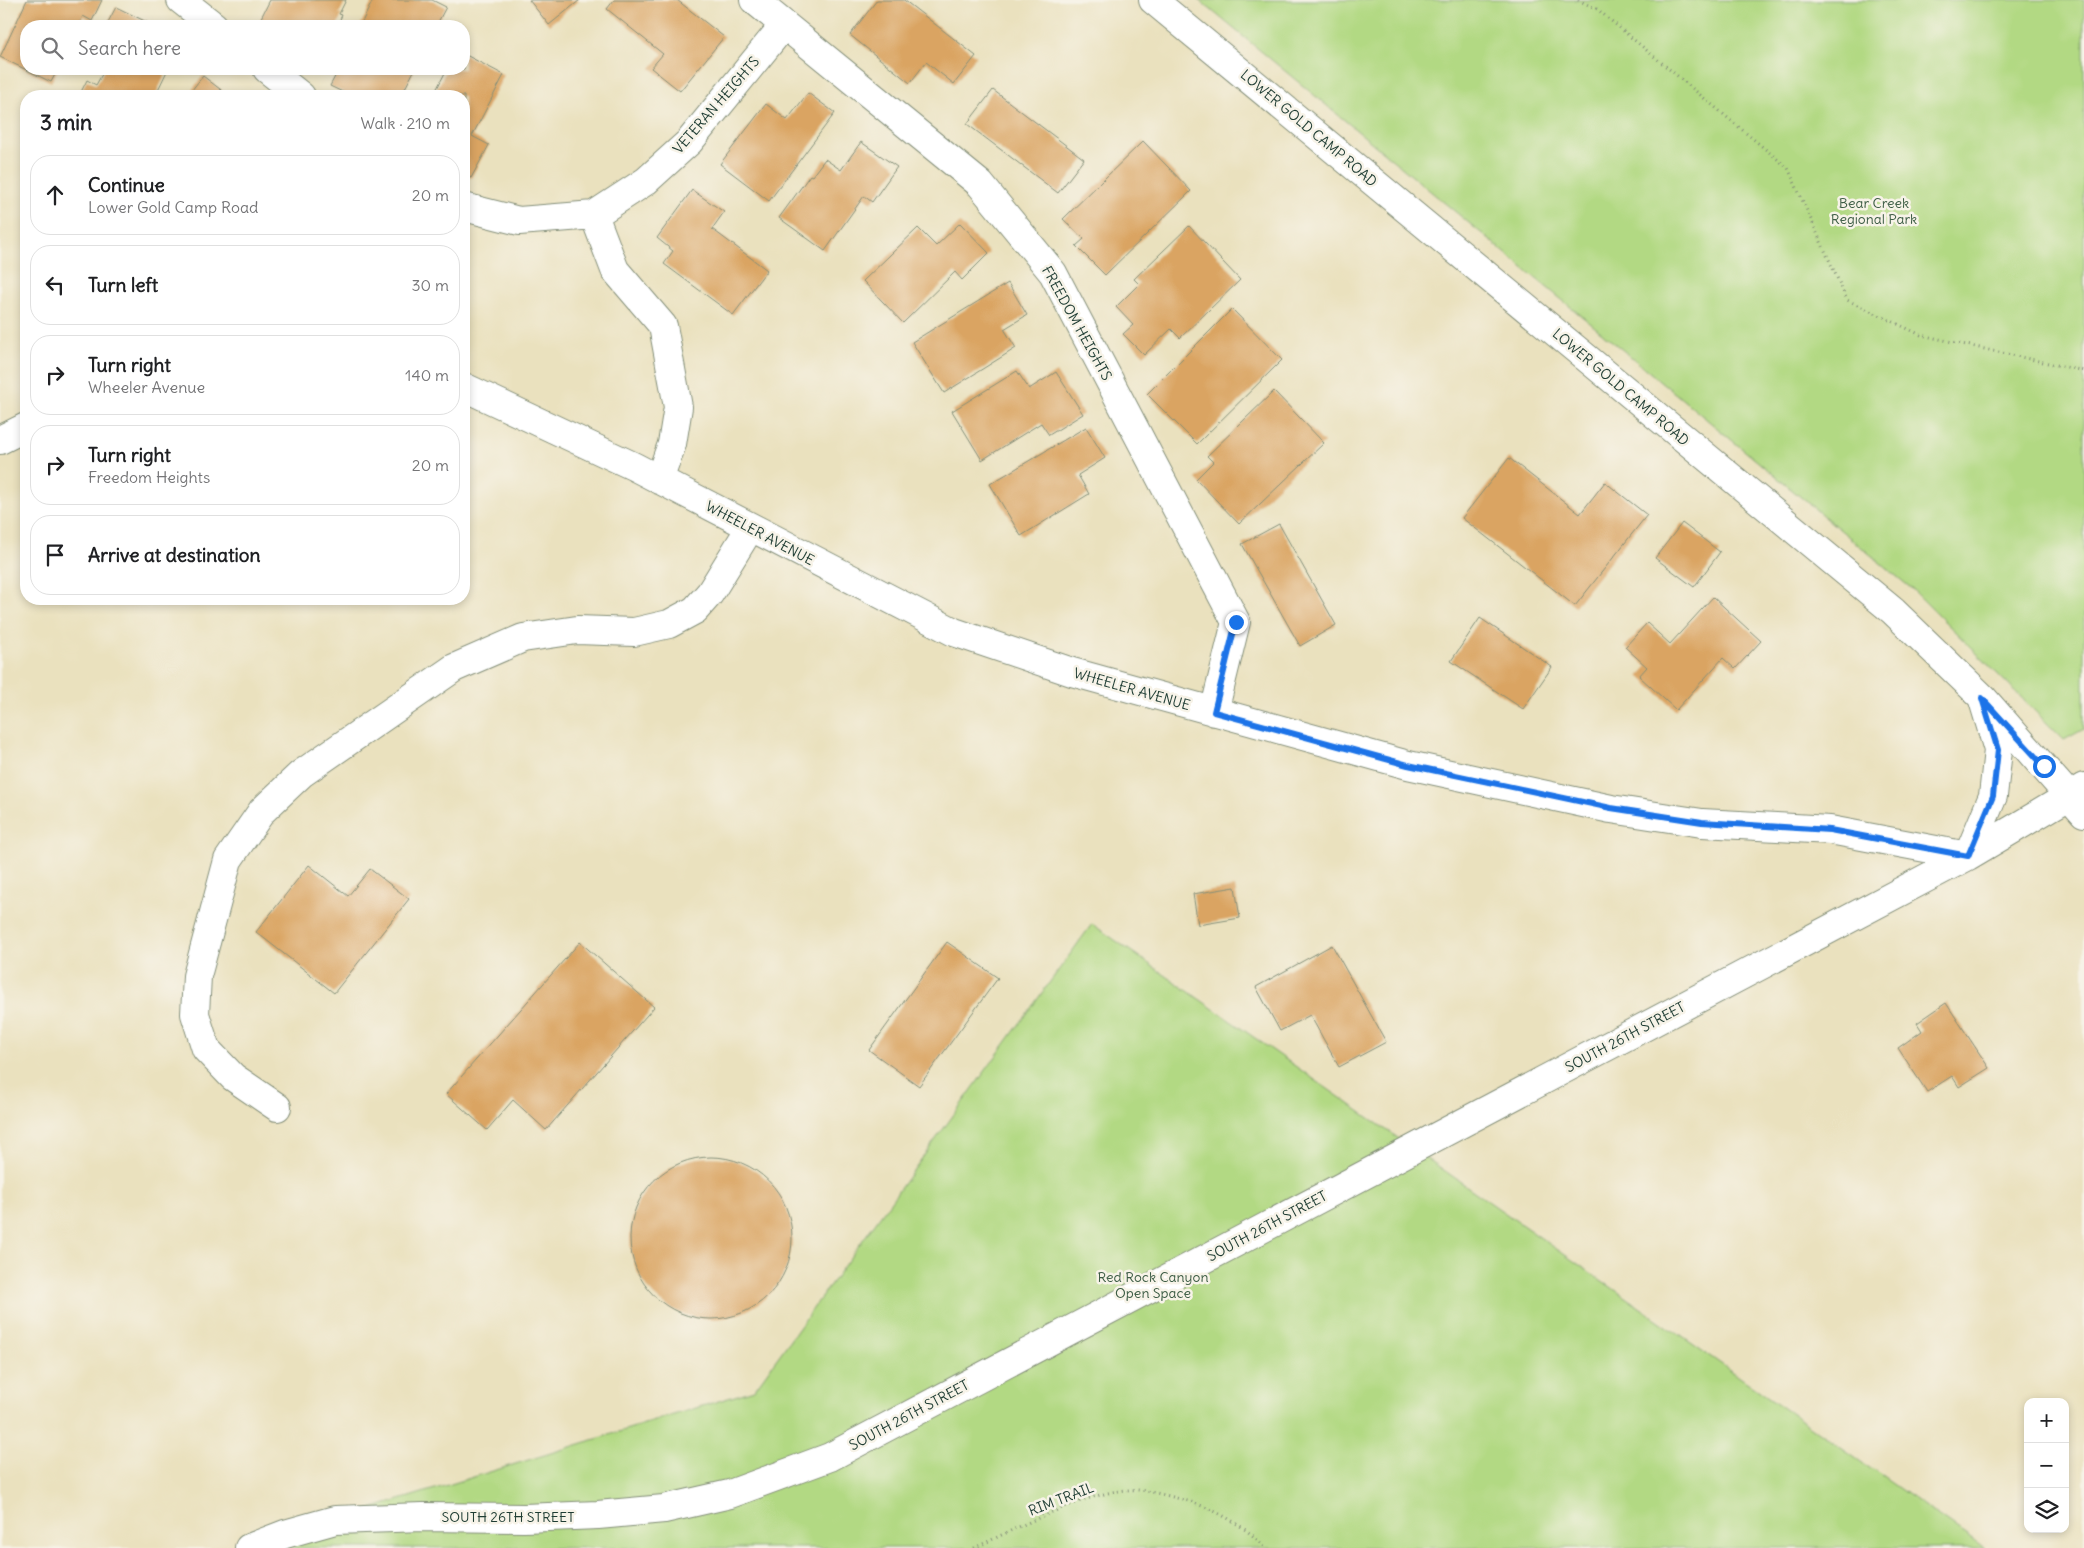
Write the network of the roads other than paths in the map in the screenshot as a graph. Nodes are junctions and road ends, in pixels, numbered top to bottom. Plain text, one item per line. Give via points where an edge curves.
1 (181, 0) edge
2 (754, 0) edge
3 (1153, 0) edge
4 (206, 20) edge
5 (784, 25) junction
6 (275, 75) edge
7 (293, 90) edge
8 (470, 209) edge
9 (594, 214) junction
10 (470, 390) edge
11 (20, 430) edge
12 (0, 440) edge
13 (659, 480) junction
14 (750, 528) junction
15 (1982, 698) junction
16 (1214, 712) junction
17 (2079, 799) edge
18 (1968, 856) junction
19 (277, 1107) dead end
20 (249, 1548) edge

1 - 4 street
2 - 5 street, FREEDOM HEIGHTS
3 - 15 street, LOWER GOLD CAMP ROAD via 1893,611
5 - 9 street, VETERAN HEIGHTS via 688,142 646,181
5 - 16 street, FREEDOM HEIGHTS via 980,184 1053,273 1236,622
6 - 7 street
8 - 9 street, VETERAN HEIGHTS via 519,221
9 - 13 street via 615,270 663,326 678,406 672,444
10 - 13 street, WHEELER AVENUE
11 - 12 street
13 - 14 street, WHEELER AVENUE
14 - 16 street, WHEELER AVENUE via 954,632 1072,672
14 - 19 street via 710,593 695,610 670,624 634,632 577,630 524,638 454,668 301,774 262,811 228,860 197,976 196,1014 206,1049 233,1077
15 - 17 street, LOWER GOLD CAMP ROAD
15 - 18 street via 1998,750 1993,796
16 - 18 street, WHEELER AVENUE via 1408,765 1611,808 1702,822 1830,830
17 - 18 street, SOUTH 26TH STREET
18 - 20 street, SOUTH 26TH STREET via 830,1457 730,1494 664,1509 524,1518 335,1520

